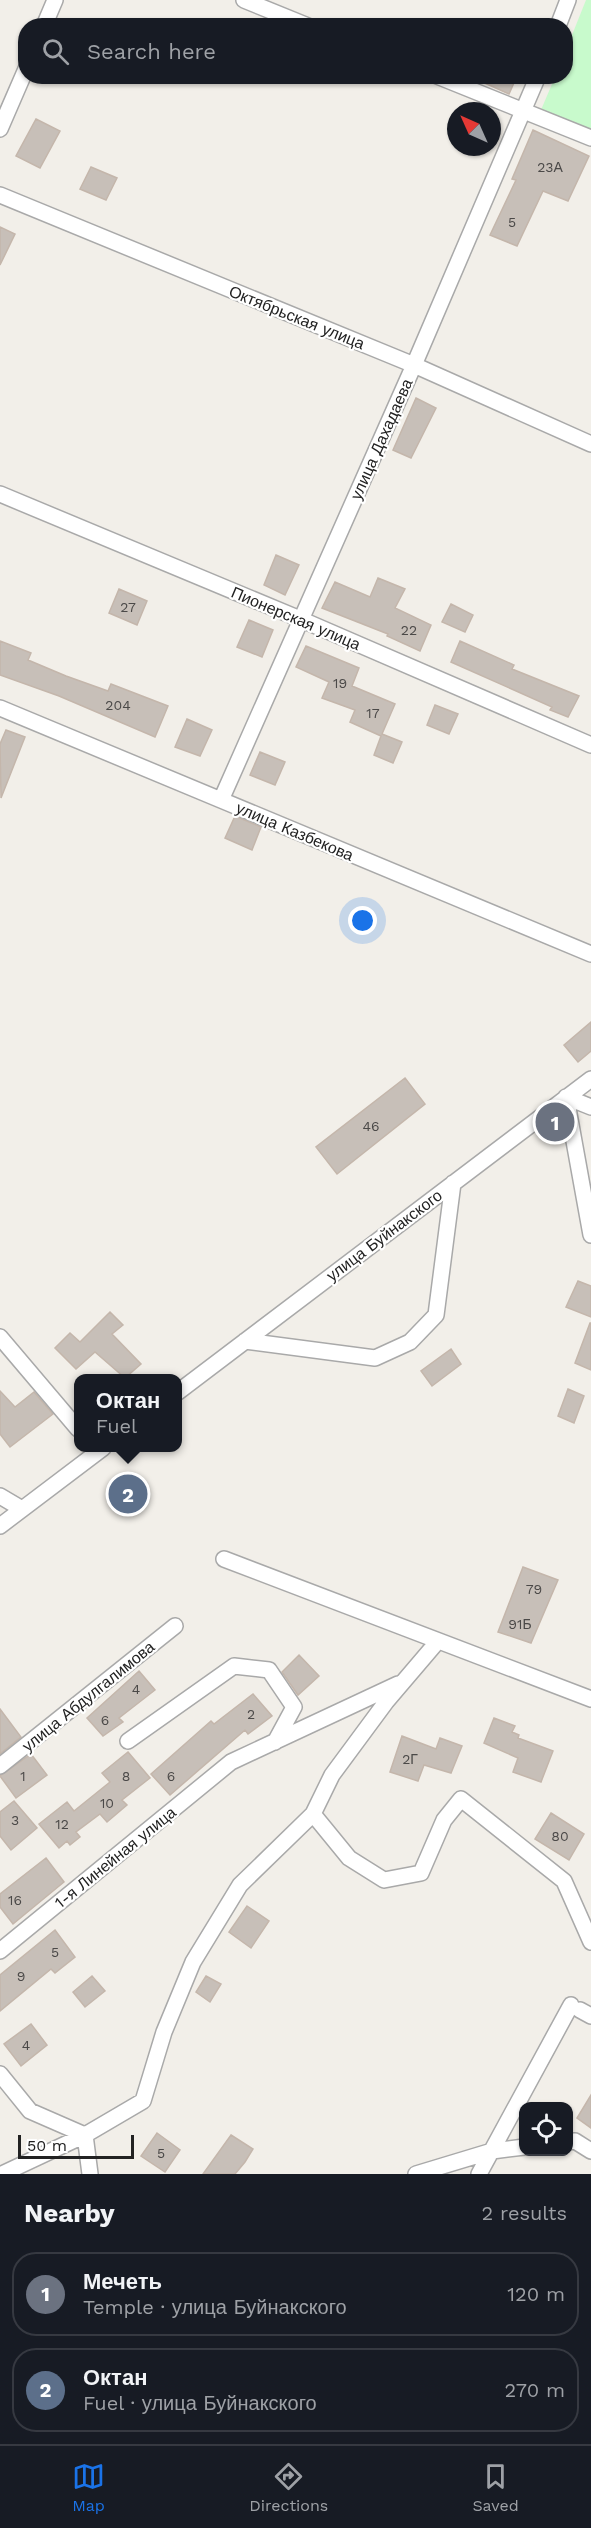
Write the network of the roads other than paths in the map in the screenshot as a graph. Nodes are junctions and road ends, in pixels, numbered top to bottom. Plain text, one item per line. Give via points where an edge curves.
1 (55, 0) edge
2 (244, 0) edge
3 (568, 0) edge
4 (47, 18) edge
5 (288, 18) edge
6 (561, 18) edge
7 (20, 84) edge
8 (457, 84) edge
9 (535, 84) edge
10 (524, 111) junction
11 (0, 129) edge
12 (591, 138) edge
13 (0, 195) edge
14 (414, 365) junction
15 (591, 444) edge
16 (0, 494) edge
17 (300, 619) junction
18 (0, 708) edge
19 (591, 745) edge
20 (221, 800) junction
21 (591, 954) edge
22 (591, 1078) edge
23 (566, 1097) junction
24 (591, 1107) edge
25 (453, 1183) junction
26 (591, 1235) edge
27 (0, 1336) edge
28 (245, 1341) junction
29 (182, 1388) edge
30 (74, 1425) edge
31 (94, 1452) edge
32 (0, 1496) edge
33 (22, 1509) junction
34 (0, 1526) edge
35 (224, 1559) dead end
36 (175, 1626) dead end
37 (438, 1641) junction
38 (404, 1681) junction
39 (591, 1699) edge
40 (128, 1741) dead end
41 (275, 1742) junction
42 (0, 1766) edge
43 (313, 1814) junction
44 (591, 1942) edge
45 (0, 1951) edge
46 (581, 2010) edge
47 (0, 2074) edge
48 (85, 2135) junction
49 (573, 2141) edge
50 (519, 2148) edge
51 (492, 2151) junction
52 (591, 2151) edge
53 (2, 2174) edge
54 (90, 2174) edge
55 (416, 2174) edge
56 (479, 2174) edge

1 - 4 street
2 - 5 street
3 - 6 street
7 - 11 street
8 - 10 street
9 - 10 street, улица Дахадаева
10 - 12 street
10 - 14 street, улица Дахадаева
13 - 14 street, Октябрьская улица
14 - 15 street, Октябрьская улица
14 - 17 street, улица Дахадаева
16 - 17 street, Пионерская улица
17 - 19 street, Пионерская улица
17 - 20 street, улица Дахадаева
18 - 20 street, улица Казбекова
20 - 21 street, улица Казбекова
22 - 23 street, улица Буйнакского
23 - 24 street
23 - 25 street, улица Буйнакского
23 - 26 street
25 - 28 street, улица Буйнакского
25 - 28 street via 436,1315 410,1342 375,1358
27 - 30 street
28 - 29 street, улица Буйнакского
31 - 33 street
32 - 33 street
33 - 34 street
35 - 37 street
36 - 42 street, улица Абдулгалимова
37 - 38 street
37 - 39 street
38 - 41 street, 1-я Линейная улица
38 - 43 street via 332,1775
40 - 41 street via 234,1666 269,1670 294,1707
41 - 45 street, 1-я Линейная улица via 231,1762
43 - 44 street via 349,1858 384,1880 421,1873 444,1820 461,1799 564,1881
43 - 48 street via 240,1885 192,1962 164,2032 143,2101
46 - 51 street
47 - 48 street via 30,2111
48 - 53 street
48 - 54 street
49 - 52 street
50 - 51 street
51 - 55 street
51 - 56 street

